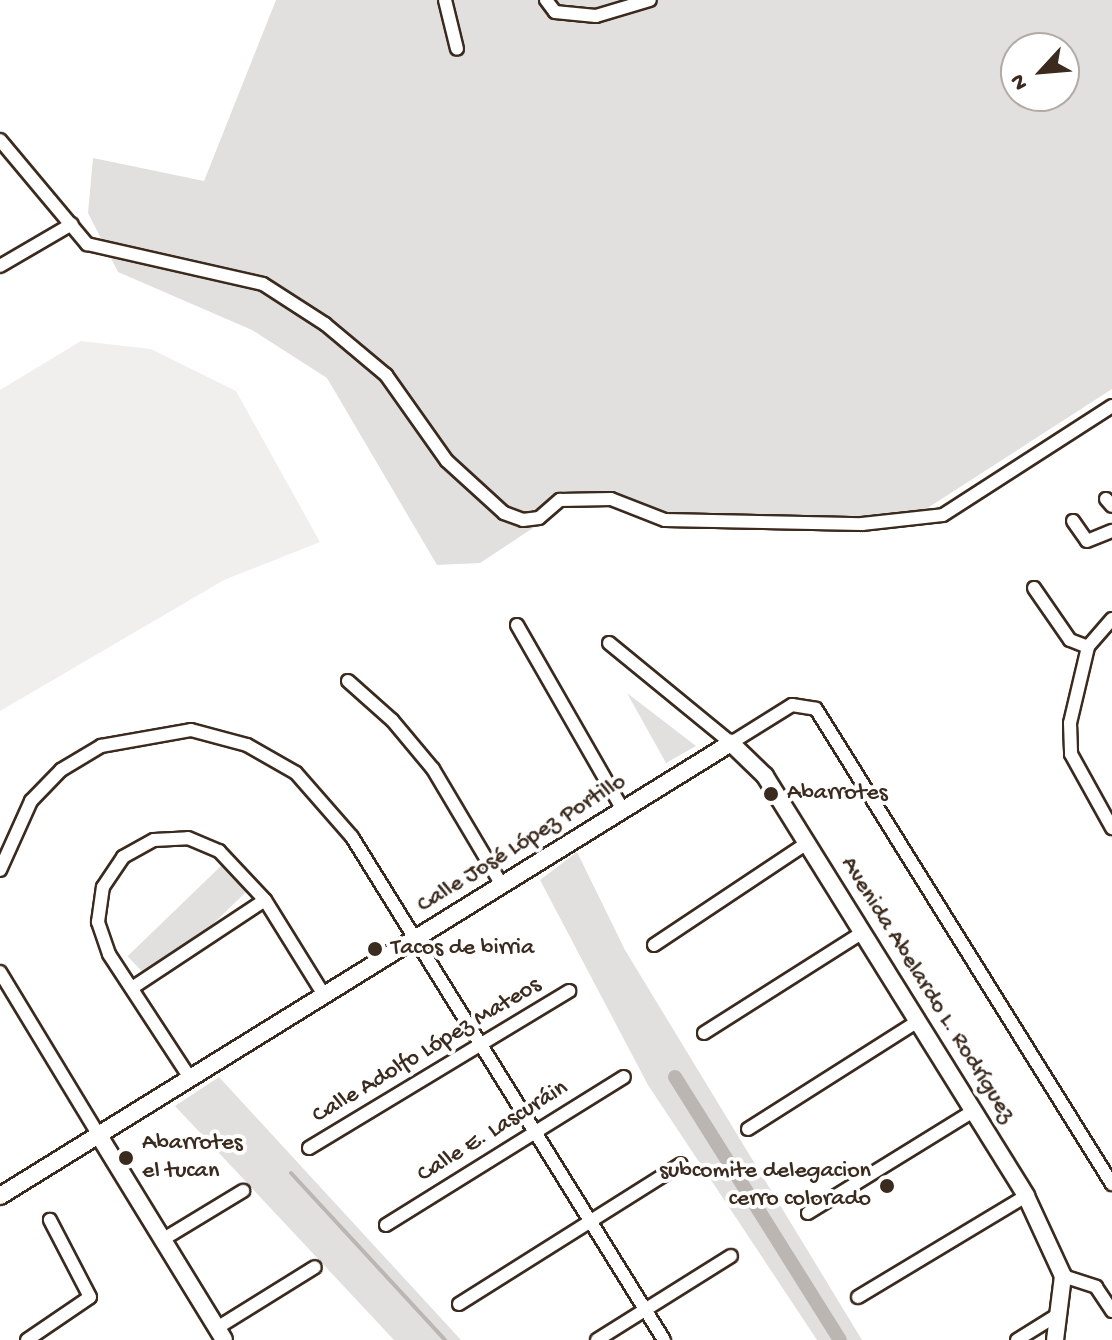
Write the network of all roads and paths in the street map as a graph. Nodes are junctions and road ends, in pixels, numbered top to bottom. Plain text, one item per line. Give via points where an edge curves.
1 (445, 0) edge
2 (546, 0) edge
3 (650, 0) edge
4 (457, 49) dead end
5 (0, 140) edge
6 (72, 224) junction
7 (0, 266) edge
8 (1112, 406) edge
9 (1073, 521) dead end
10 (1112, 531) edge
11 (1034, 588) dead end
12 (1112, 619) edge
13 (517, 625) dead end
14 (609, 643) dead end
15 (1088, 647) junction
16 (348, 681) dead end
17 (731, 743) junction
18 (623, 810) junction
19 (1112, 828) edge
20 (807, 843) junction
21 (0, 870) edge
22 (502, 885) junction
23 (265, 900) junction
24 (863, 932) junction
25 (415, 939) junction
26 (654, 945) dead end
27 (0, 972) edge
28 (132, 988) junction
29 (569, 991) dead end
30 (324, 995) junction
31 (918, 1021) junction
32 (704, 1033) dead end
33 (480, 1044) junction
34 (624, 1077) dead end
35 (190, 1078) junction
36 (973, 1111) junction
37 (748, 1129) dead end
38 (535, 1132) junction
39 (98, 1134) junction
40 (309, 1148) dead end
41 (681, 1164) dead end
42 (1112, 1184) edge
43 (243, 1191) dead end
44 (0, 1196) edge
45 (1026, 1196) junction
46 (808, 1213) dead end
47 (50, 1220) dead end
48 (590, 1221) junction
49 (386, 1225) dead end
50 (162, 1240) junction
51 (731, 1256) dead end
52 (315, 1267) dead end
53 (1063, 1276) junction
54 (858, 1297) dead end
55 (459, 1304) dead end
56 (645, 1310) junction
57 (1112, 1311) edge
58 (1059, 1314) junction
59 (220, 1334) edge
60 (27, 1340) edge
61 (597, 1340) edge
62 (664, 1340) edge
63 (1017, 1340) edge
64 (1055, 1340) edge

1 - 4 street
2 - 3 street via 555,12 596,16
5 - 6 street
6 - 7 street
6 - 8 street via 87,244 105,252 263,284 325,324 386,375 447,461 504,513 523,520 539,518 560,500 611,499 665,520 862,524 943,515
9 - 10 street via 1087,541
11 - 15 street via 1070,640
12 - 15 street
13 - 18 street
14 - 17 street
15 - 19 street via 1070,723 1071,754
16 - 22 street via 392,720 433,769
17 - 18 street, Calle José López Portillo
17 - 20 street, Avenida Abelardo L. Rodríguez via 765,776
17 - 42 street, Calle José López Portillo via 792,705 809,704 821,716
18 - 22 street, Calle José López Portillo
20 - 24 street, Avenida Abelardo L. Rodríguez
20 - 26 street
21 - 25 street via 16,825 61,770 101,746 191,730 247,745 296,773 352,837
22 - 25 street, Calle José López Portillo
23 - 28 street
23 - 28 street via 219,851 188,838 154,840 123,857 103,887 98,922 109,954
23 - 30 street
24 - 31 street, Avenida Abelardo L. Rodríguez
24 - 32 street
25 - 30 street, Calle José López Portillo
25 - 33 street
27 - 39 street
28 - 35 street
29 - 33 street, Calle Adolfo López Mateos
30 - 35 street, Calle José López Portillo
31 - 36 street, Avenida Abelardo L. Rodríguez
31 - 37 street
33 - 38 street
33 - 40 street, Calle Adolfo López Mateos
34 - 38 street, Calle E. Lascuráin
35 - 39 street, Calle José López Portillo
36 - 45 street, Avenida Abelardo L. Rodríguez
36 - 46 street
38 - 48 street
38 - 49 street, Calle E. Lascuráin
39 - 44 street, Calle José López Portillo
39 - 50 street
41 - 48 street
43 - 50 street
45 - 53 street, Avenida Abelardo L. Rodríguez
45 - 54 street
47 - 60 street via 90,1297
48 - 55 street
48 - 56 street
50 - 59 street
51 - 56 street
52 - 59 street
53 - 57 street via 1096,1287
53 - 58 street
56 - 61 street
56 - 62 street
58 - 63 street
58 - 64 street

